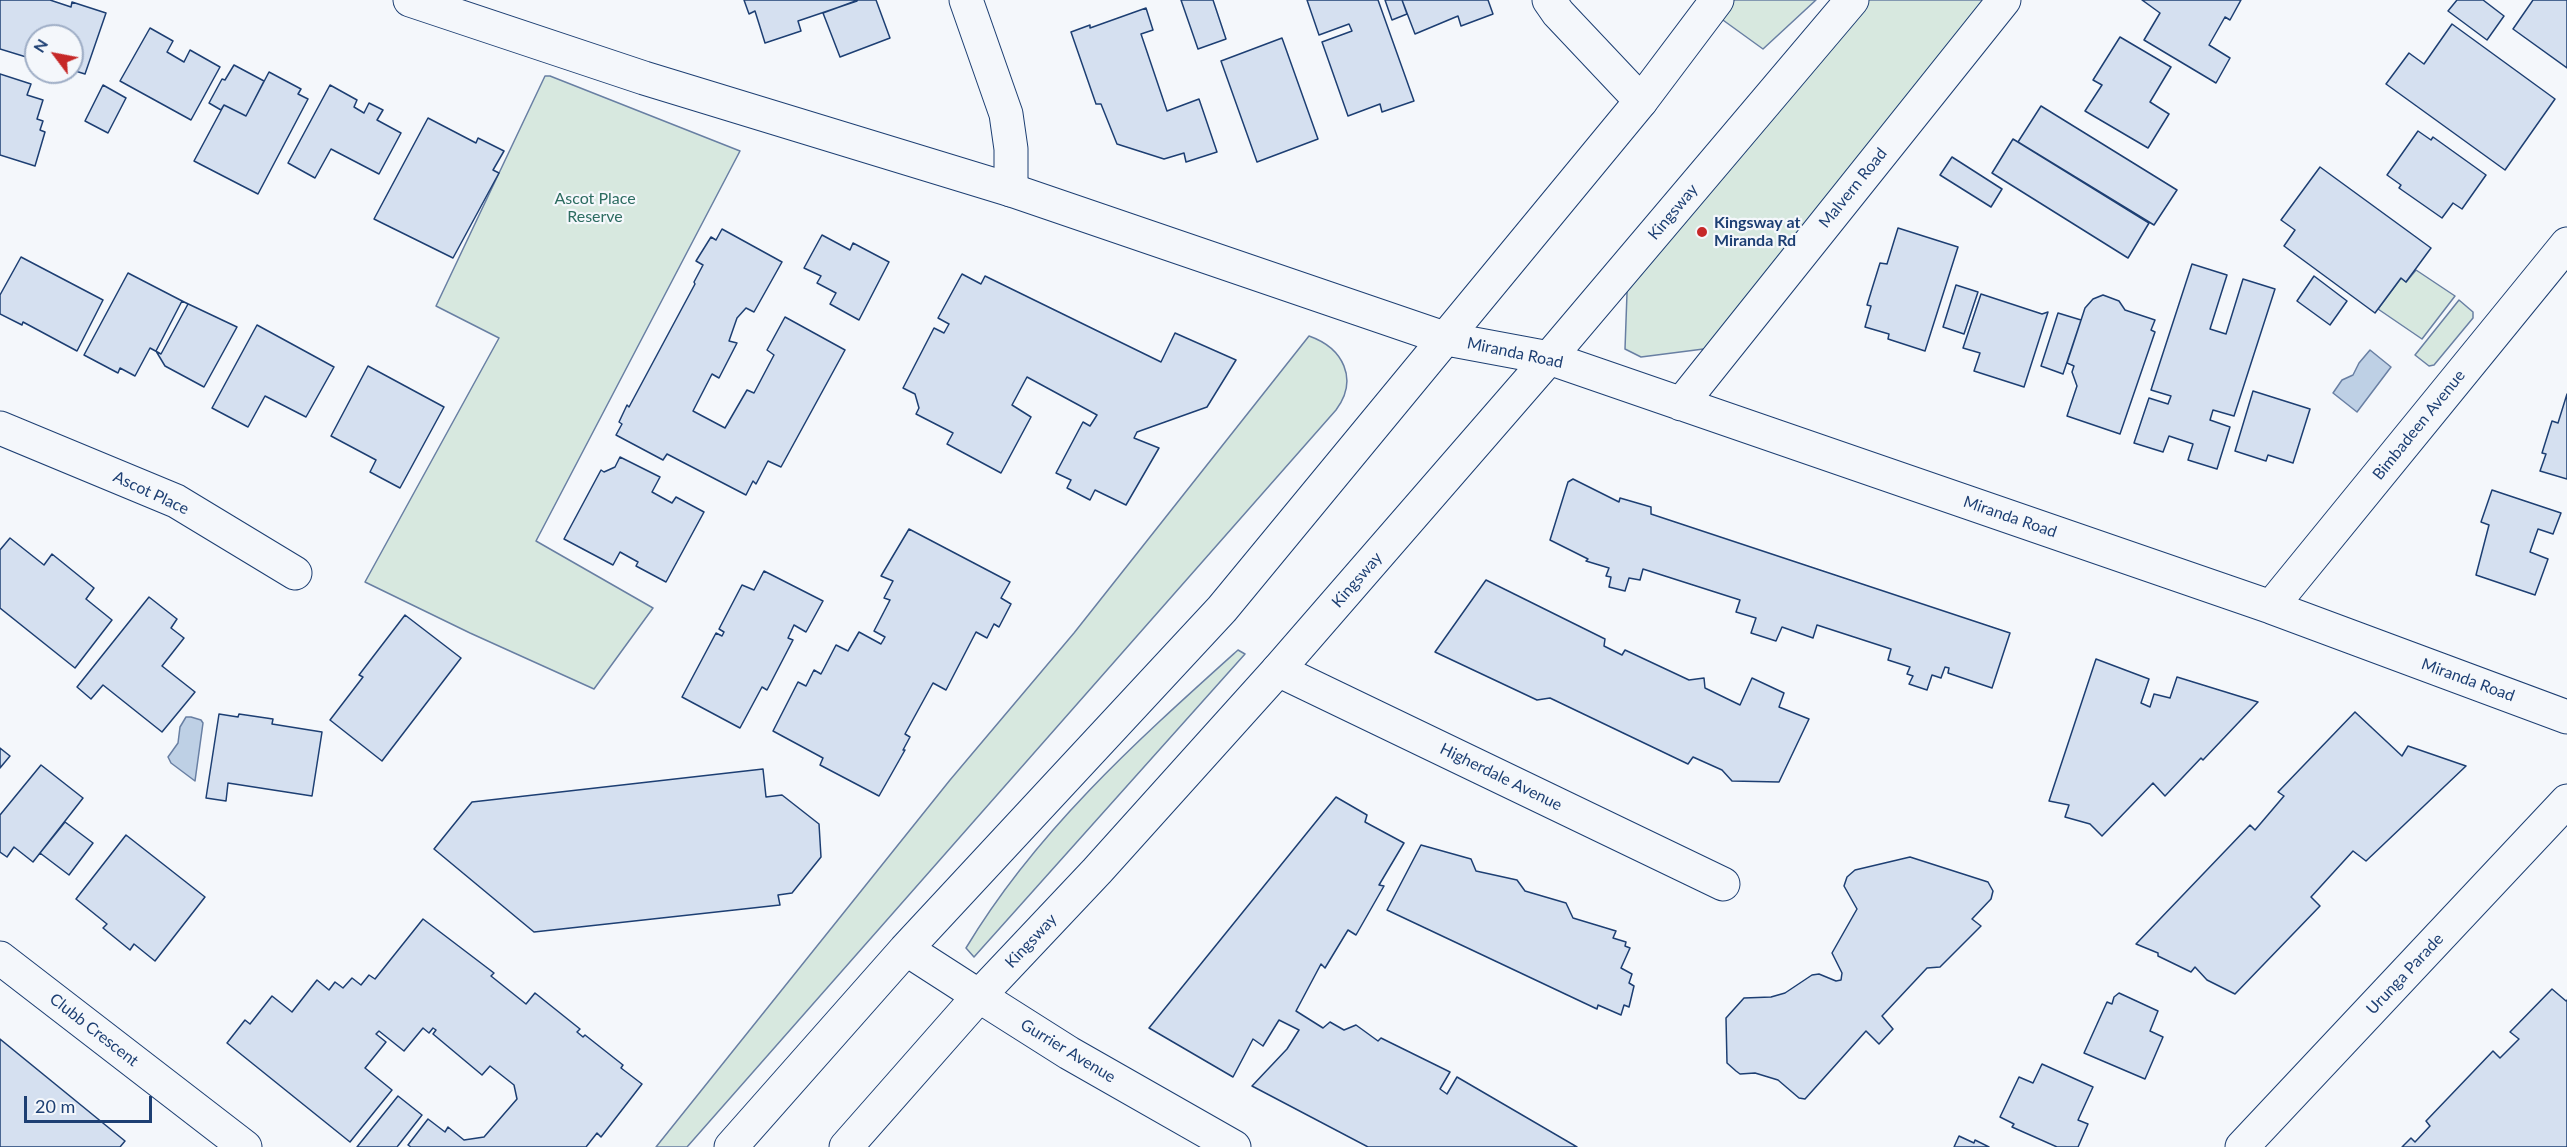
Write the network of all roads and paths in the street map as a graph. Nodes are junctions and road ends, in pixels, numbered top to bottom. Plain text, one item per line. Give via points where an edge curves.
1 (410, 0) edge
2 (966, 0) edge
3 (1549, 0) edge
4 (1717, 0) edge
5 (1852, 0) edge
6 (2004, 0) edge
7 (1641, 101) junction
8 (1011, 190) junction
9 (2567, 243) edge
10 (1447, 339) junction
11 (1549, 358) junction
12 (1680, 404) junction
13 (0, 428) edge
14 (295, 573) dead end
15 (2271, 607) junction
16 (1278, 670) junction
17 (2567, 717) edge
18 (2567, 801) edge
19 (1723, 884) dead end
20 (906, 949) junction
21 (0, 958) edge
22 (979, 996) junction
23 (245, 1147) edge
24 (731, 1147) edge
25 (846, 1147) edge
26 (1234, 1147) edge
27 (2242, 1147) edge

1 - 8 street, Miranda Road via 644,78
2 - 8 street via 1006,114
3 - 7 street
4 - 7 street
5 - 11 street, Kingsway
6 - 12 street, Malvern Road
7 - 10 street
8 - 10 street, Miranda Road
9 - 15 street, Bimbadeen Avenue
10 - 11 street, Miranda Road
10 - 20 street via 1222,609
11 - 12 street, Miranda Road
11 - 16 street, Kingsway
12 - 15 street, Miranda Road
13 - 14 street, Ascot Place via 176,501
15 - 17 street, Miranda Road
16 - 19 street, Higherdale Avenue
16 - 22 street, Kingsway
18 - 27 street, Urunga Parade
20 - 22 street, Gurrier Avenue
20 - 24 street
21 - 23 street, Clubb Crescent
22 - 25 street, Kingsway
22 - 26 street, Gurrier Avenue via 1069,1053

